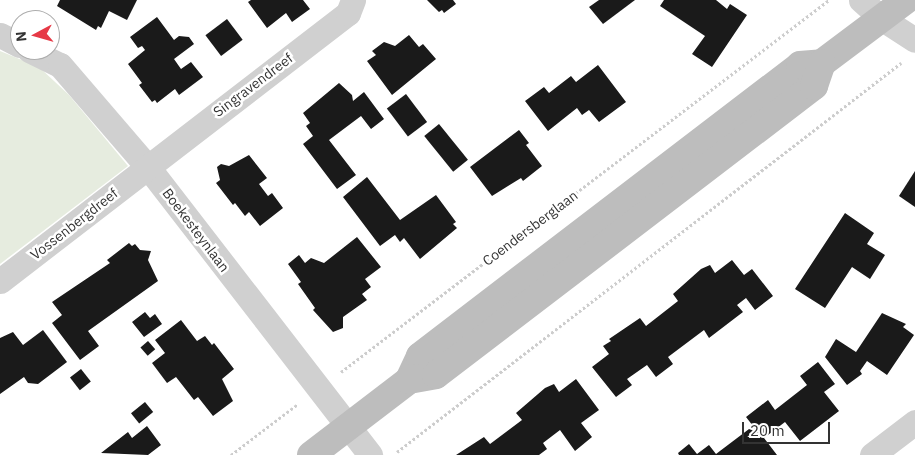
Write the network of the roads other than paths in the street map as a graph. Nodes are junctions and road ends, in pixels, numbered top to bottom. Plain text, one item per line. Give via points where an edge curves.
1 (353, 0) edge
2 (906, 0) edge
3 (871, 9) edge
4 (911, 49) edge
5 (50, 60) edge
6 (147, 166) junction
7 (0, 281) edge
8 (915, 422) edge
9 (347, 427) junction
10 (312, 455) edge
11 (370, 455) edge
12 (872, 455) edge

1 - 6 street, Singravendreef via 348,13
2 - 3 street
3 - 4 street
3 - 9 street via 822,63 800,65 420,356 409,380
5 - 6 street, Boekesteynlaan via 60,65
6 - 7 street, Vossenbergdreef
6 - 9 street, Boekesteynlaan
8 - 12 street
9 - 10 street
9 - 11 street, Boekesteynlaan

